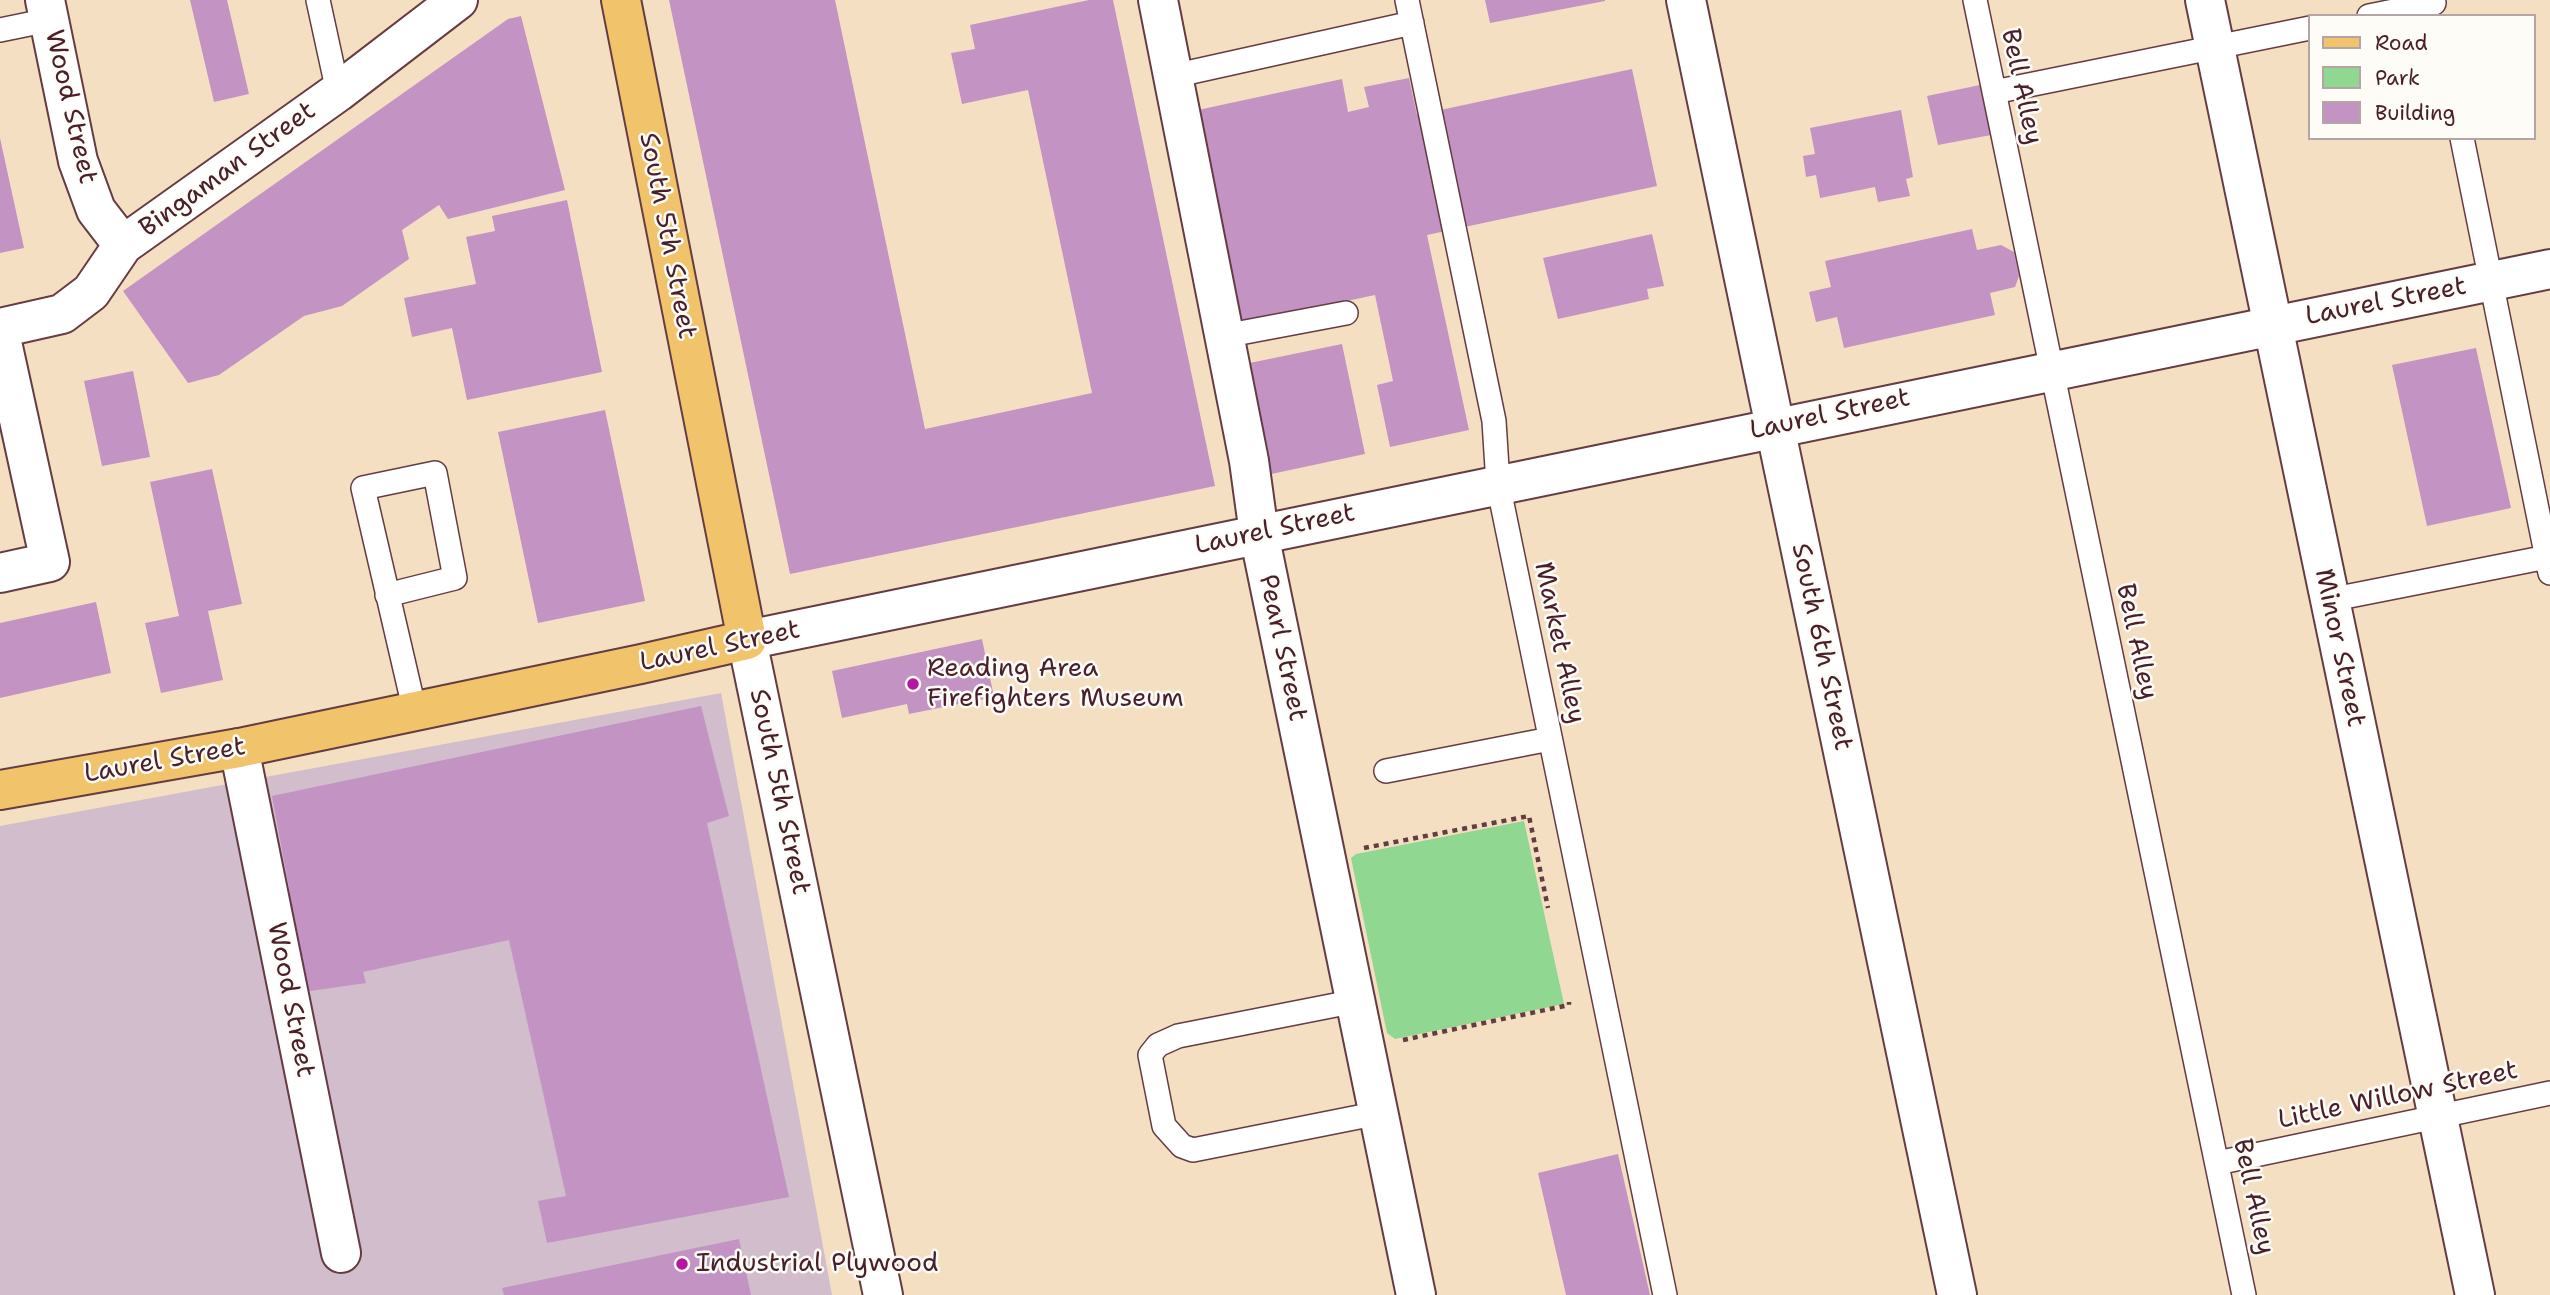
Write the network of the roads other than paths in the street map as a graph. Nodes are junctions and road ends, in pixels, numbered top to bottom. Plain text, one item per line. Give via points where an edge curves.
1 (318, 0) edge
2 (458, 0) edge
3 (621, 0) edge
4 (1158, 0) edge
5 (1407, 0) edge
6 (1686, 0) edge
7 (1975, 0) edge
8 (2205, 0) edge
9 (2435, 6) edge
10 (47, 10) edge
11 (2382, 14) edge
12 (1412, 23) junction
13 (2308, 28) edge
14 (0, 30) edge
15 (2214, 47) junction
16 (1173, 76) junction
17 (338, 92) junction
18 (1994, 92) junction
19 (2462, 140) edge
20 (123, 245) junction
21 (2550, 269) edge
22 (2490, 281) junction
23 (1346, 313) dead end
24 (2271, 326) junction
25 (0, 330) edge
26 (1224, 336) junction
27 (2051, 370) junction
28 (1775, 427) junction
29 (1498, 484) junction
30 (1259, 534) junction
31 (2548, 565) edge
32 (0, 573) edge
33 (387, 594) junction
34 (2329, 600) junction
35 (747, 640) junction
36 (415, 712) junction
37 (1550, 739) junction
38 (239, 748) junction
39 (1386, 771) dead end
40 (0, 790) edge
41 (1356, 1002) junction
42 (2550, 1093) edge
43 (1379, 1113) junction
44 (2437, 1115) junction
45 (2217, 1163) junction
46 (341, 1253) dead end
47 (883, 1295) edge
48 (1416, 1295) edge
49 (1665, 1295) edge
50 (1957, 1295) edge
51 (2245, 1295) edge
52 (2475, 1295) edge

1 - 17 lane
2 - 17 street, Bingaman Street
3 - 35 main road, South 5th Street
4 - 16 street, Pearl Street
5 - 12 lane, Market Alley
6 - 28 street, South 6th Street
7 - 18 lane, Bell Alley
8 - 15 street, Minor Street
9 - 11 lane
10 - 14 lane
10 - 20 street, Wood Street via 78,160 96,210
12 - 16 lane
12 - 29 lane, Market Alley via 1494,421
13 - 15 lane
15 - 18 lane
15 - 24 street, Minor Street
16 - 26 street, Pearl Street
17 - 20 street, Bingaman Street
18 - 27 lane, Bell Alley
19 - 22 lane
20 - 25 street, Bingaman Street via 91,292 62,314
21 - 22 street, Laurel Street
22 - 24 street, Laurel Street
22 - 31 lane
23 - 26 lane
24 - 27 street, Laurel Street
24 - 34 street, Minor Street
25 - 32 street, Bingaman Street via 50,562
26 - 30 street, Pearl Street
27 - 28 street, Laurel Street
27 - 45 lane, Bell Alley
28 - 29 street, Laurel Street
28 - 50 street, South 6th Street
29 - 30 street, Laurel Street
29 - 37 lane, Market Alley
30 - 35 street, Laurel Street
30 - 41 street, Pearl Street
31 - 34 lane
33 - 33 lane via 363,488 435,473 455,578
33 - 36 lane
34 - 44 street, Minor Street
35 - 36 main road, Laurel Street
35 - 47 street, South 5th Street
36 - 38 main road, Laurel Street
37 - 39 lane
37 - 49 lane, Market Alley
38 - 40 main road, Laurel Street
38 - 46 street, Wood Street
41 - 43 street, Pearl Street
41 - 43 lane via 1178,1036 1158,1045 1150,1055 1164,1126 1182,1146 1193,1150
42 - 44 lane, Little Willow Street
43 - 48 street, Pearl Street
44 - 45 lane, Little Willow Street
44 - 52 street, Minor Street
45 - 51 lane, Bell Alley

